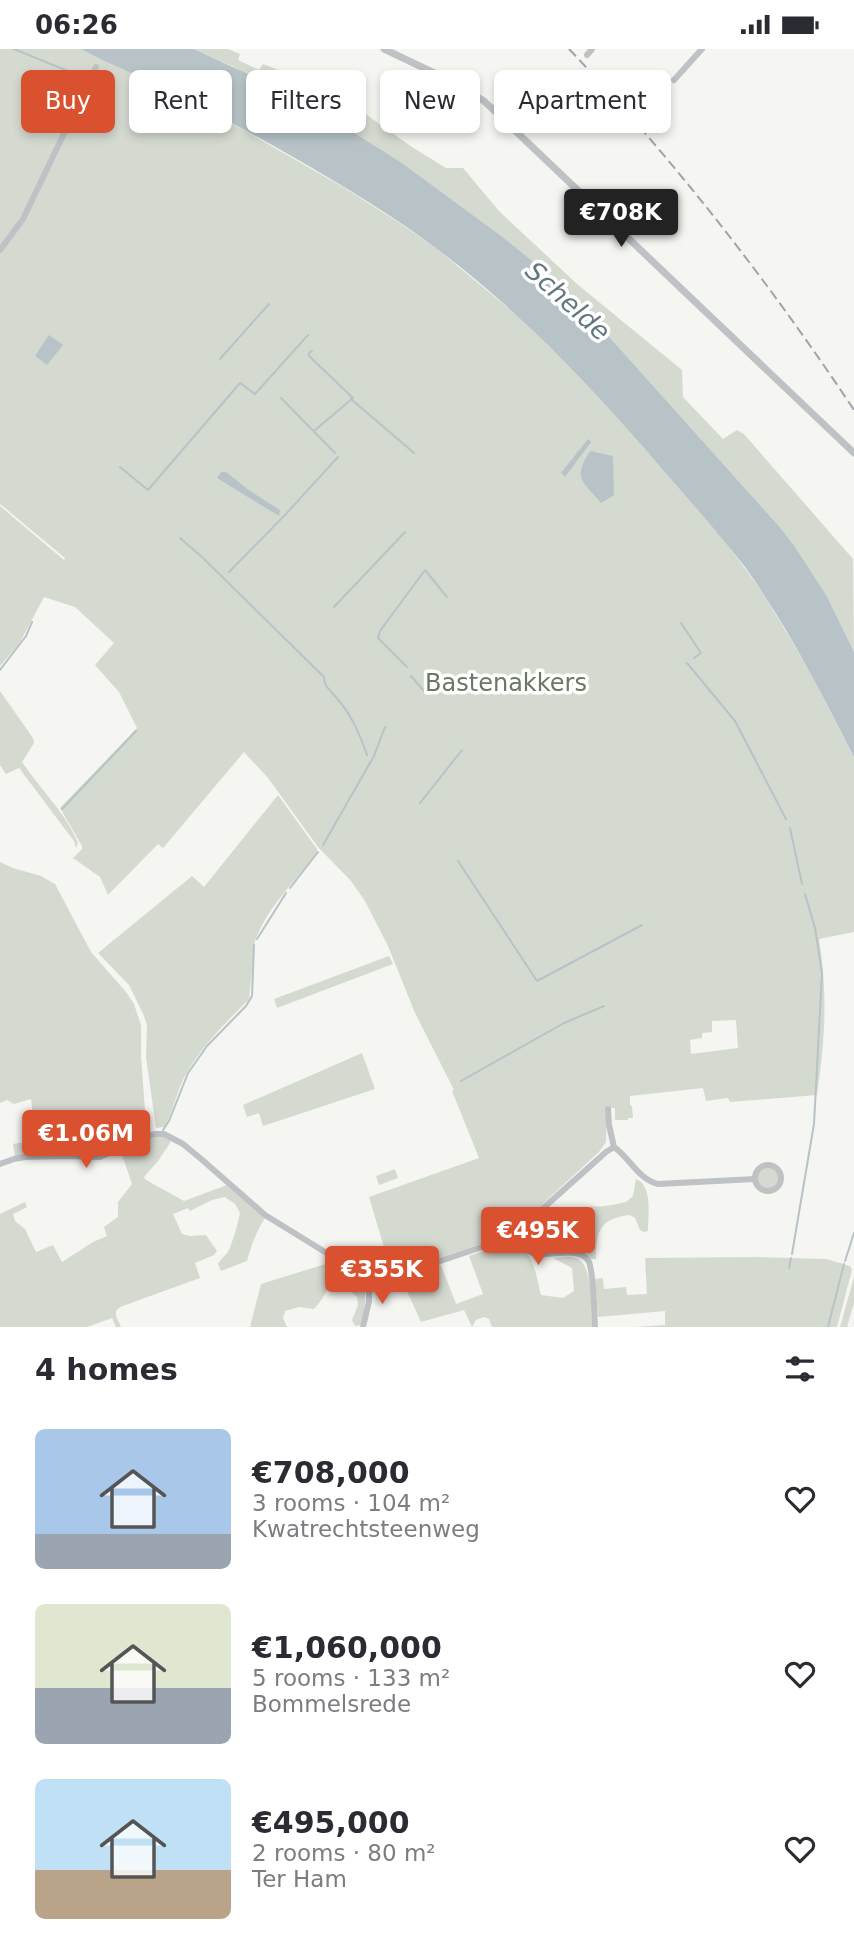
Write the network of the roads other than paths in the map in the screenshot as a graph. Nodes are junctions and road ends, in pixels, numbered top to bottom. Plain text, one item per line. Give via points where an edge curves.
1 (384, 49) edge
2 (702, 49) edge
3 (96, 67) dead end
4 (674, 80) dead end
5 (0, 250) edge
6 (854, 453) edge
7 (608, 1109) dead end
8 (616, 1149) junction
9 (0, 1164) edge
10 (755, 1179) junction
11 (511, 1237) junction
12 (369, 1282) junction
13 (363, 1327) edge
14 (595, 1327) edge

1 - 6 street via 484,101
2 - 4 street
3 - 5 street via 23,219
7 - 8 street
8 - 10 street via 642,1177 658,1184
8 - 11 street via 606,1152
9 - 12 street via 24,1157 100,1157 146,1136 167,1135 257,1209
10 - 10 street via 768,1191 777,1186 780,1174 776,1167 765,1165
11 - 12 street
11 - 14 street via 536,1254 574,1253 586,1258
12 - 13 street

